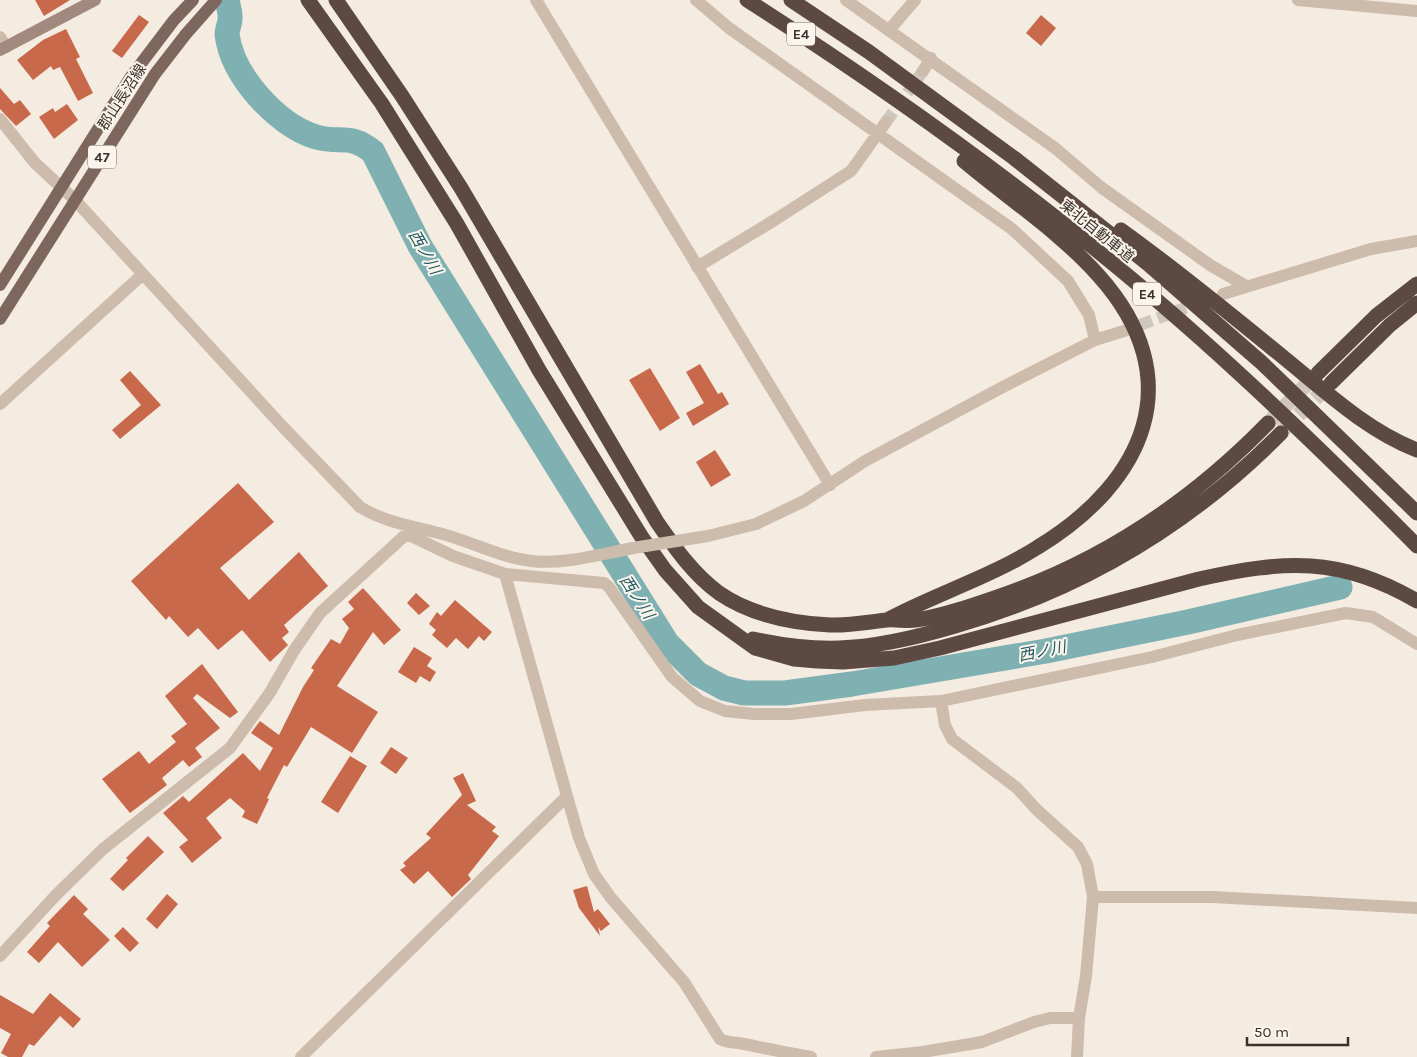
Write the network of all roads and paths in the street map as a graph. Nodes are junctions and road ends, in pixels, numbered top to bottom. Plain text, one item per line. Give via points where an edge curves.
1 (94, 0) edge
2 (193, 0) edge
3 (308, 0) edge
4 (336, 0) edge
5 (536, 0) edge
6 (696, 0) edge
7 (747, 0) edge
8 (791, 0) edge
9 (846, 0) edge
10 (915, 0) edge
11 (1298, 0) edge
12 (215, 1) edge
13 (1417, 11) edge
14 (890, 28) junction
15 (2, 45) edge
16 (931, 58) junction
17 (853, 69) junction
18 (923, 71) tunnel mouth
19 (0, 120) edge
20 (886, 122) tunnel mouth
21 (877, 135) junction
22 (1014, 158) junction
23 (62, 188) junction
24 (75, 200) junction
25 (1417, 241) edge
26 (697, 267) junction
27 (143, 274) junction
28 (1417, 284) edge
29 (0, 285) edge
30 (1246, 286) junction
31 (1223, 294) dead end
32 (1417, 303) edge
33 (0, 319) edge
34 (1124, 331) tunnel mouth
35 (1095, 340) junction
36 (1318, 373) tunnel mouth
37 (1331, 383) tunnel mouth
38 (0, 404) edge
39 (1268, 422) tunnel mouth
40 (1281, 433) tunnel mouth
41 (1417, 450) edge
42 (830, 485) junction
43 (1417, 513) edge
44 (410, 531) junction
45 (1417, 546) edge
46 (505, 574) junction
47 (1417, 601) edge
48 (888, 620) junction
49 (735, 635) junction
50 (1417, 644) edge
51 (941, 701) junction
52 (567, 796) junction
53 (1093, 897) junction
54 (1417, 908) edge
55 (0, 956) edge
56 (1079, 1018) junction
57 (301, 1057) edge
58 (811, 1057) edge
59 (876, 1057) edge
60 (1077, 1057) edge

1 - 15 street
2 - 23 main road, 郡山長沼線 / 47 via 130,78
3 - 49 highway via 382,104 457,224 539,370 641,536 664,570 698,607
4 - 48 highway via 460,188 657,522 687,565 720,593 763,615 831,625
5 - 26 street
6 - 21 street via 729,28
7 - 17 highway, 東北自動車道 / E4
8 - 22 highway, 東北自動車道 / E4 via 869,52
9 - 14 street
10 - 14 street
11 - 13 street
12 - 24 main road, 郡山長沼線 / 47 via 155,74
14 - 16 street
16 - 18 street
16 - 30 street via 1055,148 1102,188 1210,265
17 - 45 highway, 東北自動車道 / E4 via 1058,221 1199,337 1350,478
17 - 48 highway via 1074,250 1100,276 1136,331 1148,389 1143,431 1135,449 1113,485 1081,518 1015,561
19 - 23 street via 35,163
20 - 21 street
21 - 26 street via 851,171 774,222
21 - 35 street via 1012,229 1057,268 1089,315
22 - 41 highway via 1080,200 1155,255 1386,436
22 - 43 highway, 東北自動車道 / E4 via 1215,320
23 - 24 street
23 - 29 main road, 郡山長沼線 / 47
24 - 27 street
24 - 33 main road, 郡山長沼線 / 47
25 - 30 street via 1371,249
26 - 42 street
27 - 38 street
27 - 44 street via 360,507
28 - 36 highway via 1376,316
30 - 31 street
32 - 37 highway
34 - 35 street
35 - 42 street via 865,461
39 - 48 highway via 1221,469 1145,526 1090,559 1030,586 974,605 915,621
40 - 49 highway via 1232,479 1157,536 1107,566 1009,610 903,639 840,648 791,646
42 - 44 street, bridge via 756,524 708,536 561,560 531,561 446,534
44 - 46 street via 453,556
44 - 55 street via 320,613 230,748 103,849
46 - 51 street via 609,587 672,677 700,701 725,711 791,714 865,705
46 - 52 street
47 - 49 highway via 1362,574 1294,565 1235,571 1199,579 894,658 842,662 794,658 755,648
50 - 51 street via 1372,617 1346,613
51 - 53 street via 945,725 952,739 1017,788 1078,847 1088,864
52 - 57 street
52 - 58 street via 594,874 684,982 720,1039
53 - 54 street via 1212,896
53 - 56 street
56 - 59 street via 1050,1018 982,1042
56 - 60 street

